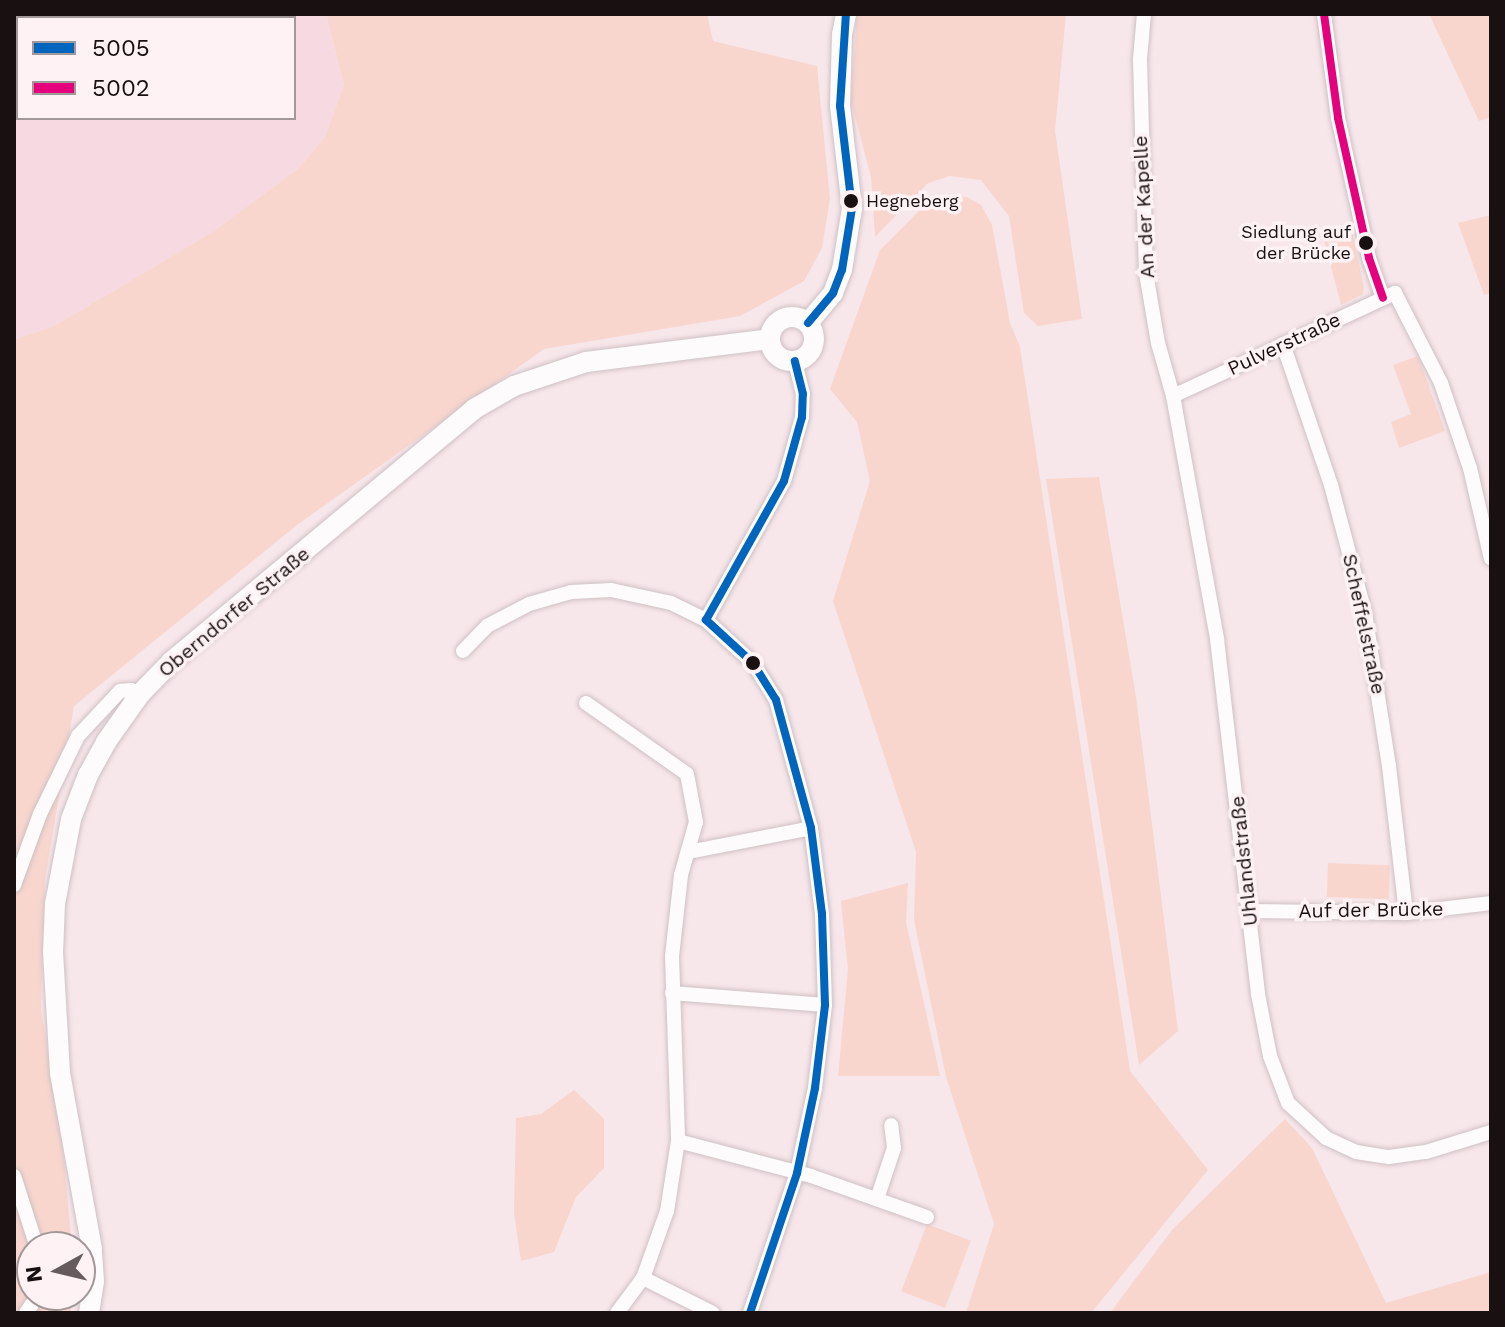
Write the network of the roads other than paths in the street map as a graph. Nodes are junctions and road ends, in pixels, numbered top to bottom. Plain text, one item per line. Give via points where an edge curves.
1 (846, 14) edge
2 (1144, 14) edge
3 (1324, 14) edge
4 (1389, 296) junction
5 (808, 323) junction
6 (770, 339) junction
7 (1283, 344) junction
8 (795, 361) junction
9 (1173, 396) junction
10 (1491, 559) edge
11 (706, 620) junction
12 (463, 651) dead end
13 (140, 694) junction
14 (586, 703) dead end
15 (811, 828) junction
16 (688, 852) junction
17 (14, 885) edge
18 (1491, 903) edge
19 (1250, 911) junction
20 (1406, 913) junction
21 (672, 993) junction
22 (825, 1005) junction
23 (891, 1125) dead end
24 (1491, 1132) edge
25 (678, 1141) junction
26 (797, 1173) junction
27 (14, 1176) edge
28 (877, 1199) junction
29 (927, 1217) dead end
30 (32, 1231) edge
31 (643, 1278) junction
32 (89, 1313) edge
33 (617, 1313) edge
34 (713, 1313) edge
35 (750, 1313) edge

1 - 5 street via 840,106 852,208 842,270 833,293
2 - 9 street, An der Kapelle via 1146,273
3 - 4 street via 1338,118 1369,258
4 - 7 street, Pulverstraße
4 - 10 street via 1441,383 1470,468
5 - 6 street, Oberndorfer Straße via 795,317 781,320
5 - 8 street via 814,336 812,350
6 - 8 street via 780,357
6 - 13 street, Oberndorfer Straße via 606,357 514,386 474,409 172,661
7 - 9 street, Pulverstraße
7 - 20 street, Scheffelstraße via 1331,485 1365,613
8 - 11 street via 802,417 784,481
9 - 19 street, Uhlandstraße via 1217,639
11 - 12 street via 671,603 611,590 571,592 529,604 487,626
11 - 15 street via 753,663 776,700
13 - 17 street via 120,691 78,736 40,814
13 - 32 street, Oberndorfer Straße via 88,775 71,819 55,904 60,1073 92,1249
14 - 16 street via 687,774 696,822
15 - 16 street
15 - 22 street via 822,914
16 - 21 street via 676,908
18 - 20 street, Auf der Brücke
19 - 20 street, Auf der Brücke
19 - 24 street, Uhlandstraße via 1270,1056 1288,1103 1307,1124 1356,1152 1389,1157
21 - 22 street
21 - 25 street
22 - 26 street
23 - 28 street via 894,1148
25 - 26 street
25 - 31 street via 667,1211
26 - 28 street
26 - 35 street
27 - 30 street
28 - 29 street
31 - 33 street
31 - 34 street

